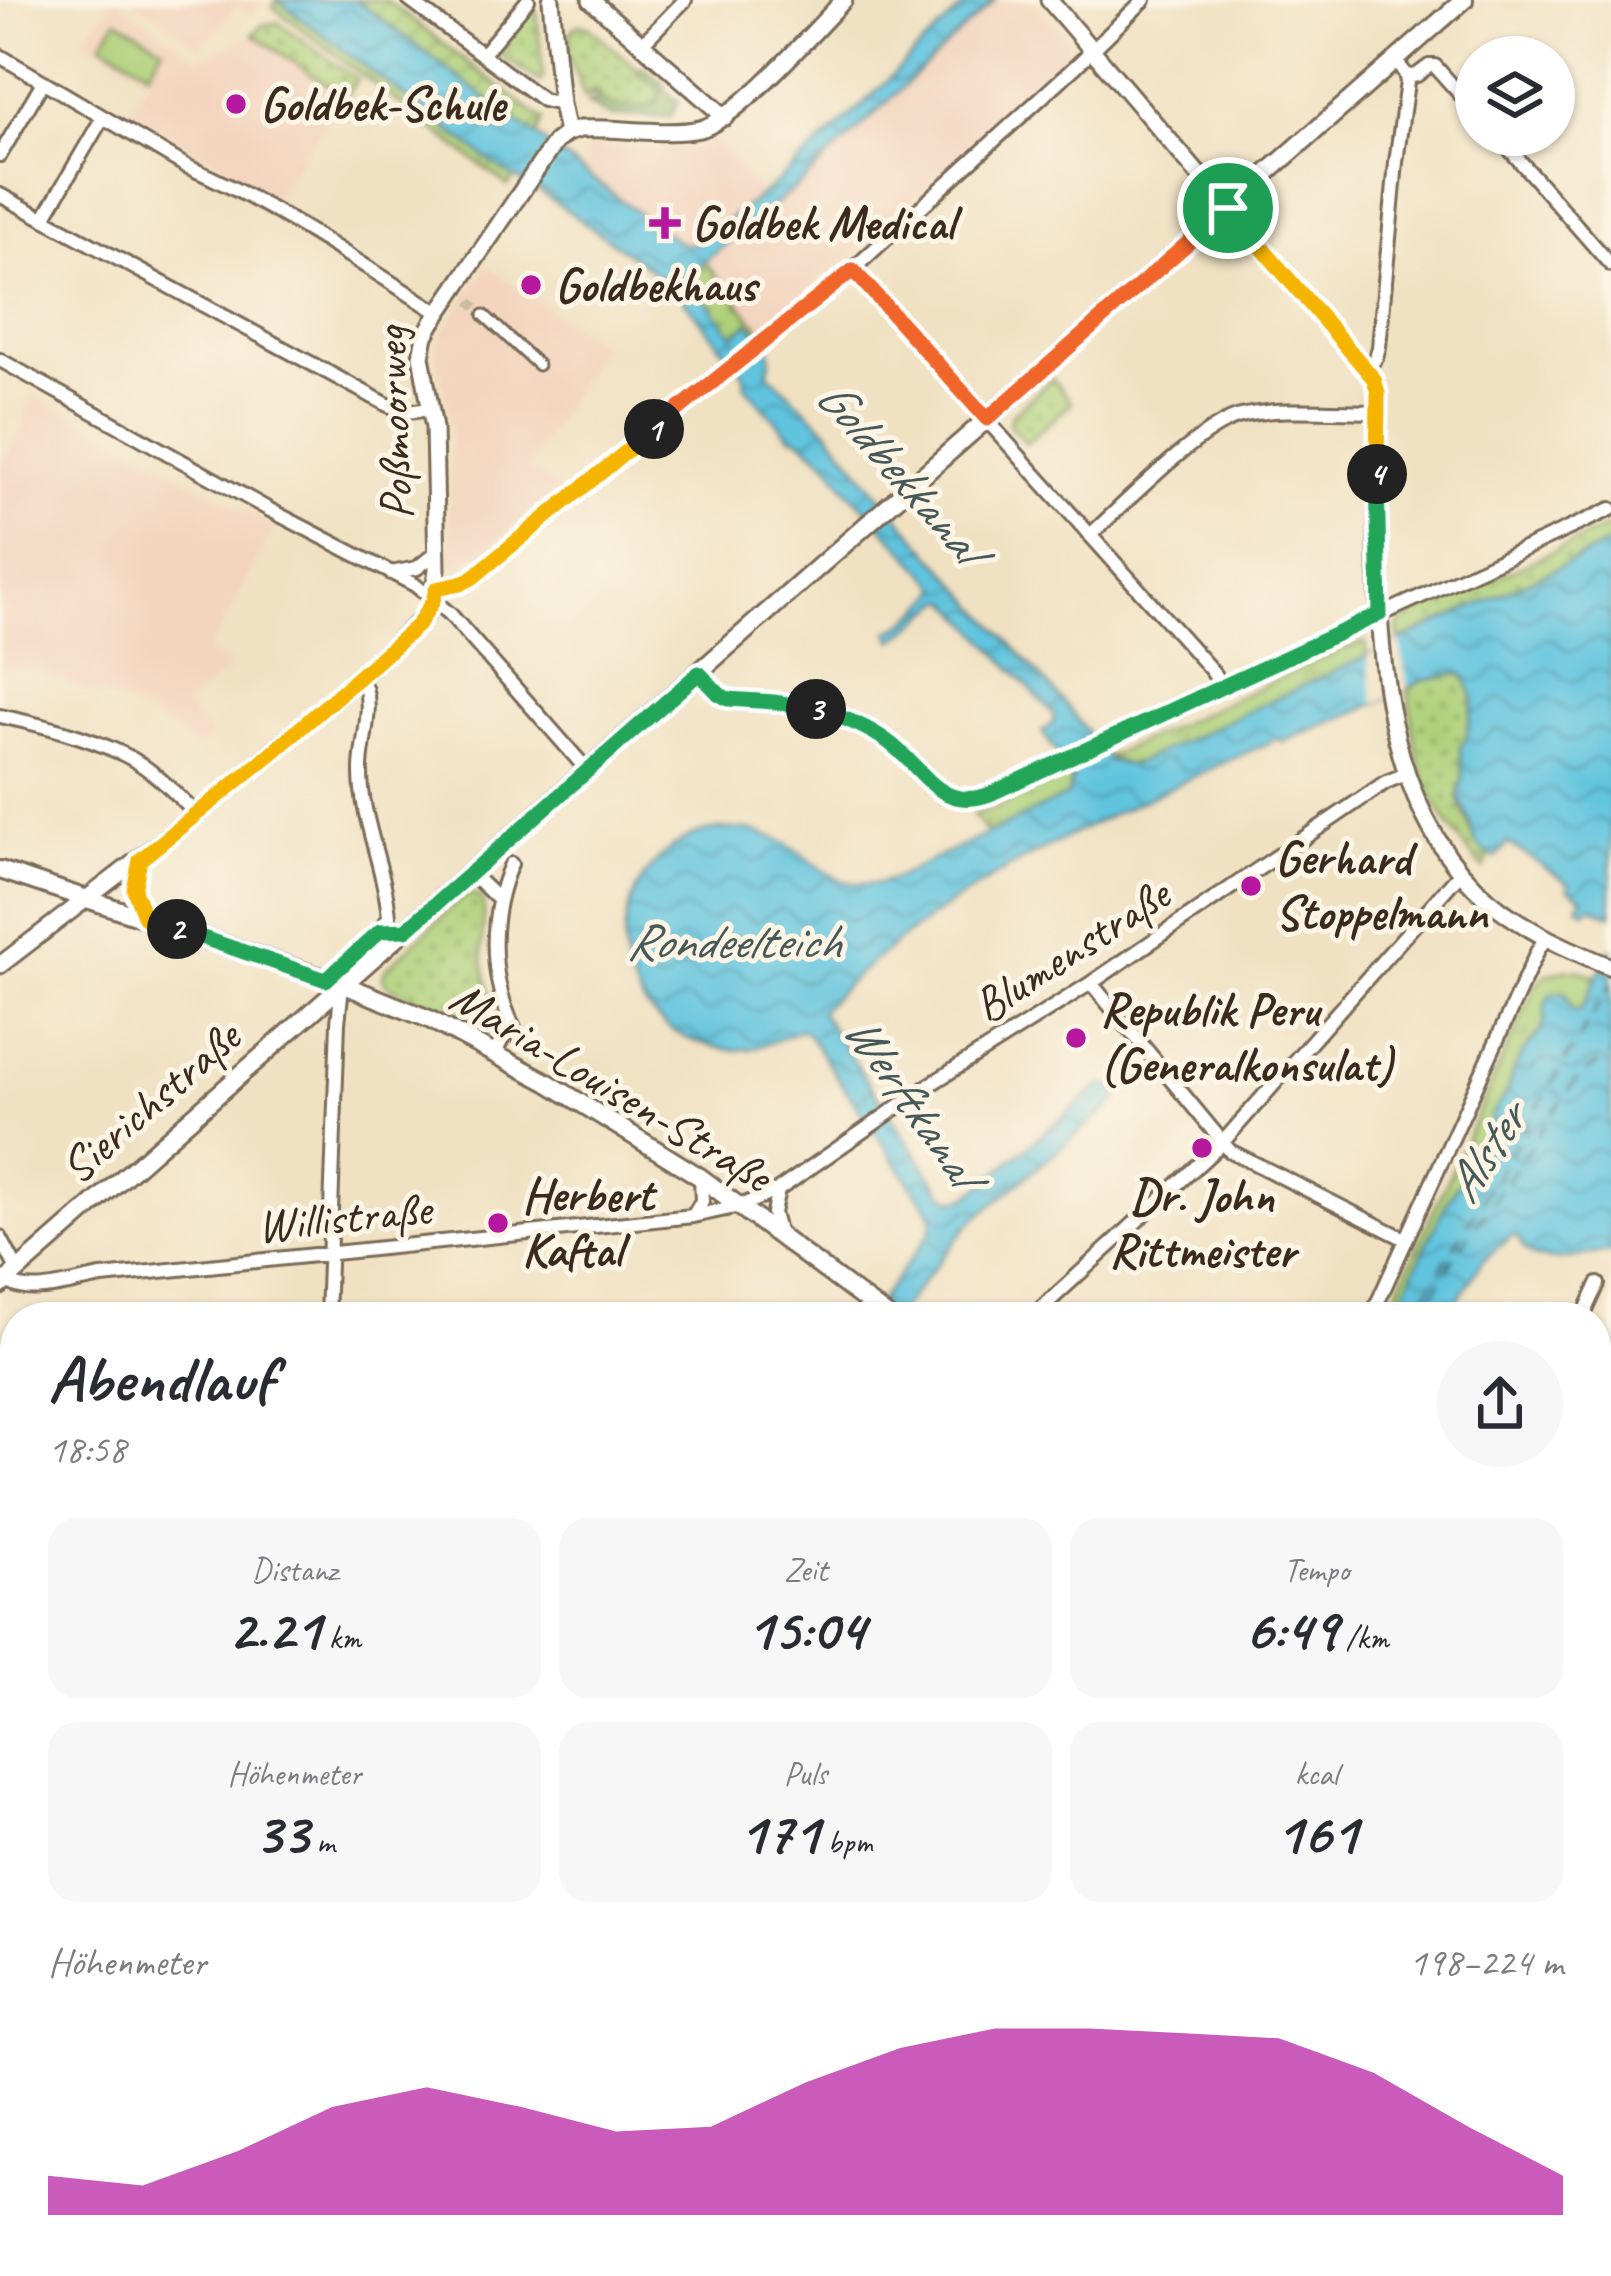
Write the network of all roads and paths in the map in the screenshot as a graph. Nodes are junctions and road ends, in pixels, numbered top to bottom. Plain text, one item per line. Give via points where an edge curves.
1 (409, 0) edge
2 (528, 0) edge
3 (551, 0) edge
4 (592, 0) edge
5 (685, 0) edge
6 (844, 0) edge
7 (1049, 0) edge
8 (1144, 0) edge
9 (1464, 0) edge
10 (642, 44) junction
11 (1093, 50) junction
12 (482, 55) junction
13 (0, 56) edge
14 (1395, 61) junction
15 (1407, 77) junction
16 (43, 82) junction
17 (1455, 88) edge
18 (561, 104) junction
19 (103, 117) junction
20 (725, 117) junction
21 (567, 133) junction
22 (0, 154) edge
23 (1515, 156) edge
24 (0, 195) edge
25 (1228, 208) junction
26 (44, 218) junction
27 (1611, 265) edge
28 (853, 270) junction
29 (439, 313) junction
30 (484, 315) tunnel mouth
31 (0, 361) edge
32 (538, 365) dead end
33 (1366, 370) junction
34 (431, 409) junction
35 (1378, 412) junction
36 (987, 419) junction
37 (1611, 509) edge
38 (1090, 535) junction
39 (437, 552) junction
40 (392, 573) junction
41 (434, 595) junction
42 (1380, 614) junction
43 (699, 673) junction
44 (360, 677) junction
45 (1222, 687) junction
46 (0, 716) edge
47 (588, 771) junction
48 (1406, 774) junction
49 (197, 815) junction
50 (140, 860) junction
51 (511, 864) dead end
52 (0, 870) edge
53 (1461, 872) junction
54 (471, 873) junction
55 (87, 899) junction
56 (498, 899) junction
57 (145, 918) junction
58 (406, 930) junction
59 (380, 931) junction
60 (1545, 939) junction
61 (0, 965) edge
62 (1607, 965) edge
63 (334, 982) junction
64 (1091, 983) junction
65 (512, 1022) junction
66 (520, 1039) dead end
67 (495, 1053) junction
68 (1222, 1143) junction
69 (700, 1177) junction
70 (778, 1190) junction
71 (740, 1206) junction
72 (693, 1216) junction
73 (778, 1235) junction
74 (0, 1237) edge
75 (1406, 1239) junction
76 (329, 1256) junction
77 (8, 1279) edge
78 (1598, 1284) dead end
79 (327, 1302) edge
80 (868, 1302) edge
81 (1048, 1302) edge
82 (1378, 1302) edge
83 (1590, 1302) edge

1 - 12 street
2 - 12 street
3 - 18 street
4 - 10 street
5 - 10 street
6 - 20 street
7 - 11 street
8 - 11 street
9 - 14 main road, Sierichstraße
10 - 20 street
11 - 25 street
11 - 28 street
12 - 18 street via 543,100
13 - 16 street, Poßmoorweg
14 - 15 street
14 - 25 main road, Sierichstraße
15 - 17 street via 1436,66
15 - 33 street via 1379,347
16 - 19 street, Poßmoorweg
16 - 22 street
18 - 21 street
19 - 26 street
19 - 29 street, Poßmoorweg
20 - 21 street via 696,130
21 - 29 street via 463,295
23 - 27 street
24 - 26 street
25 - 33 street
25 - 36 main road, Sierichstraße
26 - 34 street via 388,406
28 - 36 street
28 - 41 street via 472,578
29 - 34 street, Poßmoorweg via 421,356
30 - 32 street
31 - 40 street
33 - 35 street via 1377,386
34 - 39 street, Poßmoorweg
35 - 38 street via 1267,412 1225,421
35 - 42 street
36 - 38 street
36 - 43 main road, Sierichstraße
37 - 42 street
38 - 45 street
39 - 40 street via 417,568
39 - 41 street, Poßmoorweg
40 - 41 street
41 - 44 street via 418,625
41 - 47 street
42 - 45 street
42 - 48 street
43 - 45 street via 728,699 812,708 867,729 959,799 982,796
43 - 47 main road, Sierichstraße
44 - 49 street
44 - 59 street via 368,697 362,788 389,911
46 - 49 street via 128,756
47 - 54 main road, Sierichstraße
48 - 53 street
48 - 64 street, Blumenstraße
49 - 50 street
50 - 55 street
50 - 57 street via 134,890
51 - 56 street
52 - 55 main road, Maria-Louisen-Straße
53 - 60 street
53 - 68 street
54 - 56 street
54 - 58 main road, Sierichstraße
55 - 57 main road, Maria-Louisen-Straße
55 - 61 street
56 - 65 street via 496,970
57 - 63 main road, Maria-Louisen-Straße
58 - 59 street
58 - 63 main road, Sierichstraße
59 - 63 street, Sierichstraße
60 - 62 street
60 - 75 street
63 - 67 main road, Maria-Louisen-Straße
63 - 76 street
63 - 77 main road, Sierichstraße
64 - 68 street
64 - 70 street, Blumenstraße
65 - 66 street
65 - 67 street
67 - 69 main road, Maria-Louisen-Straße
68 - 75 street
68 - 81 street
69 - 71 main road, Maria-Louisen-Straße
69 - 72 street via 702,1201
70 - 71 street, Blumenstraße
70 - 73 street
71 - 72 street, Willistraße
71 - 73 main road, Maria-Louisen-Straße
72 - 76 street, Willistraße
73 - 80 main road, Maria-Louisen-Straße
74 - 77 street
75 - 82 street
76 - 77 street, Willistraße via 28,1290
76 - 79 street
78 - 83 street

